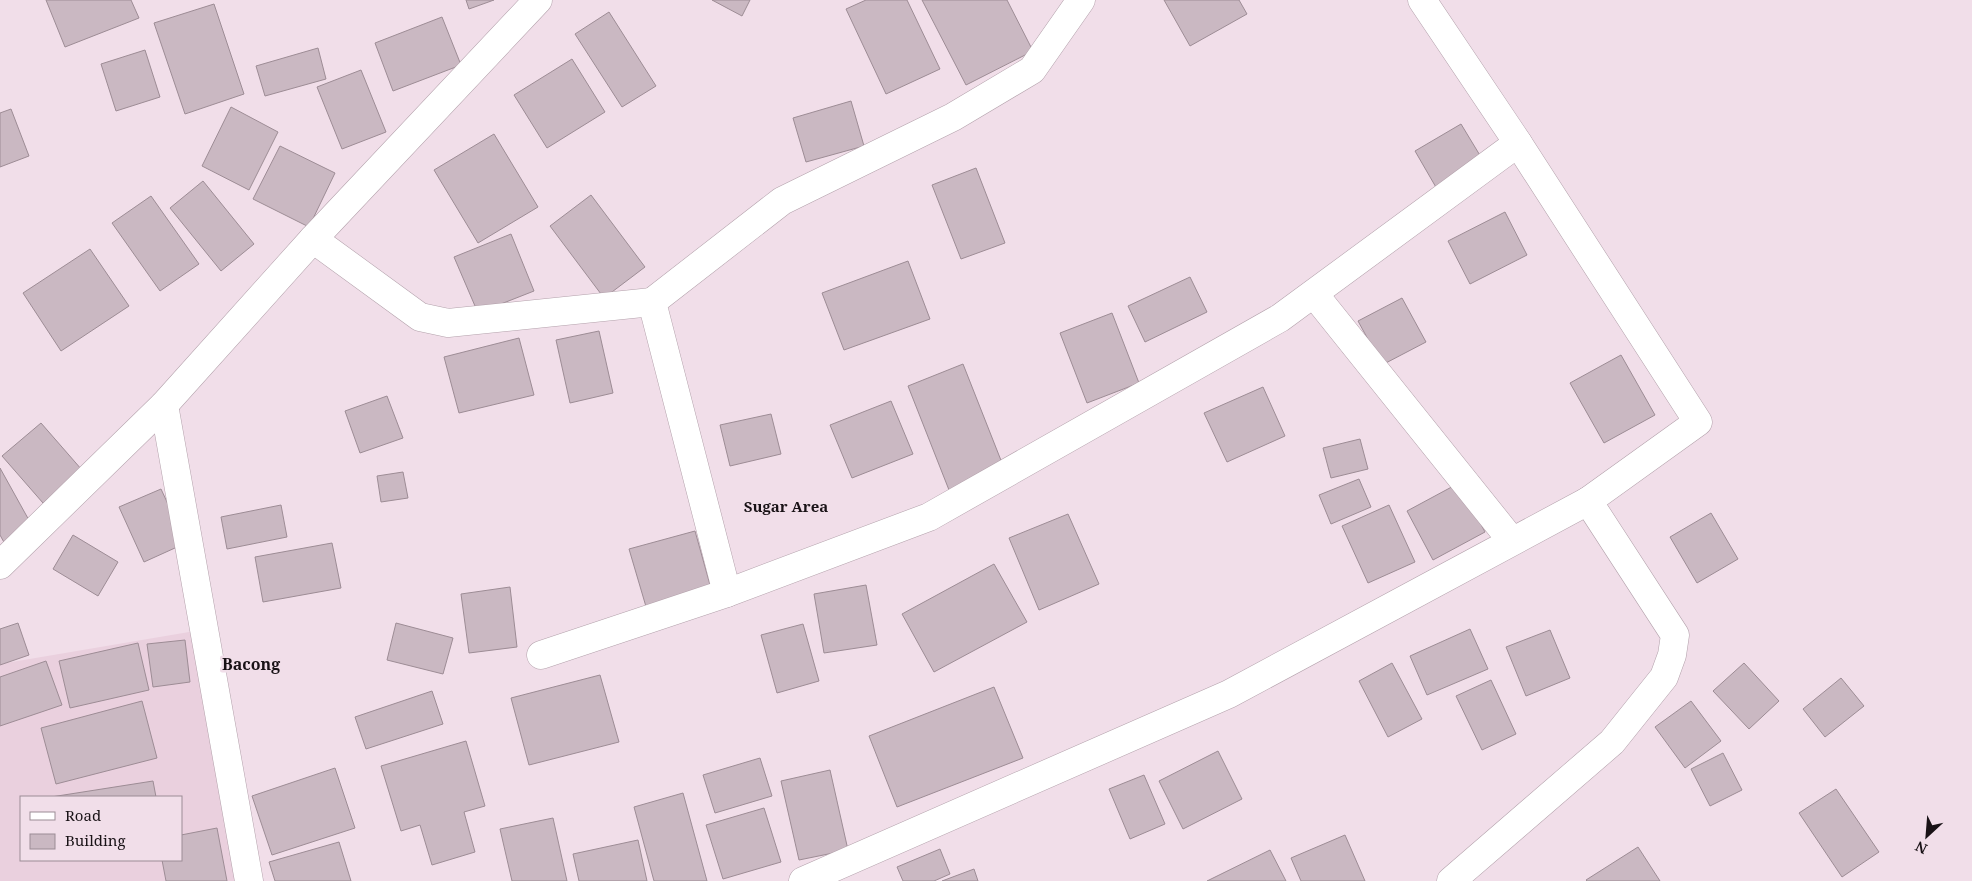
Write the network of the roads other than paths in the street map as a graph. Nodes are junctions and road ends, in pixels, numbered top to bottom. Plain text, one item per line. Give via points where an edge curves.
1 (538, 0) edge
2 (1081, 0) edge
3 (1422, 0) edge
4 (1518, 143) junction
5 (313, 239) junction
6 (1314, 294) junction
7 (652, 302) junction
8 (164, 405) junction
9 (1588, 501) junction
10 (1512, 541) junction
11 (0, 565) edge
12 (727, 593) junction
13 (541, 655) dead end
14 (249, 881) edge
15 (803, 881) edge
16 (1451, 881) edge

1 - 5 street
2 - 7 street via 1032,70 953,117 782,201
3 - 4 street
4 - 6 street
4 - 9 street via 1698,422
5 - 7 street via 420,317 448,323
5 - 8 street
6 - 10 street
6 - 12 street via 1280,318 929,517
7 - 12 street
8 - 11 street
8 - 14 street
9 - 10 street
9 - 16 street via 1675,635 1672,655 1664,677 1612,742
10 - 15 street via 1229,694
12 - 13 street

